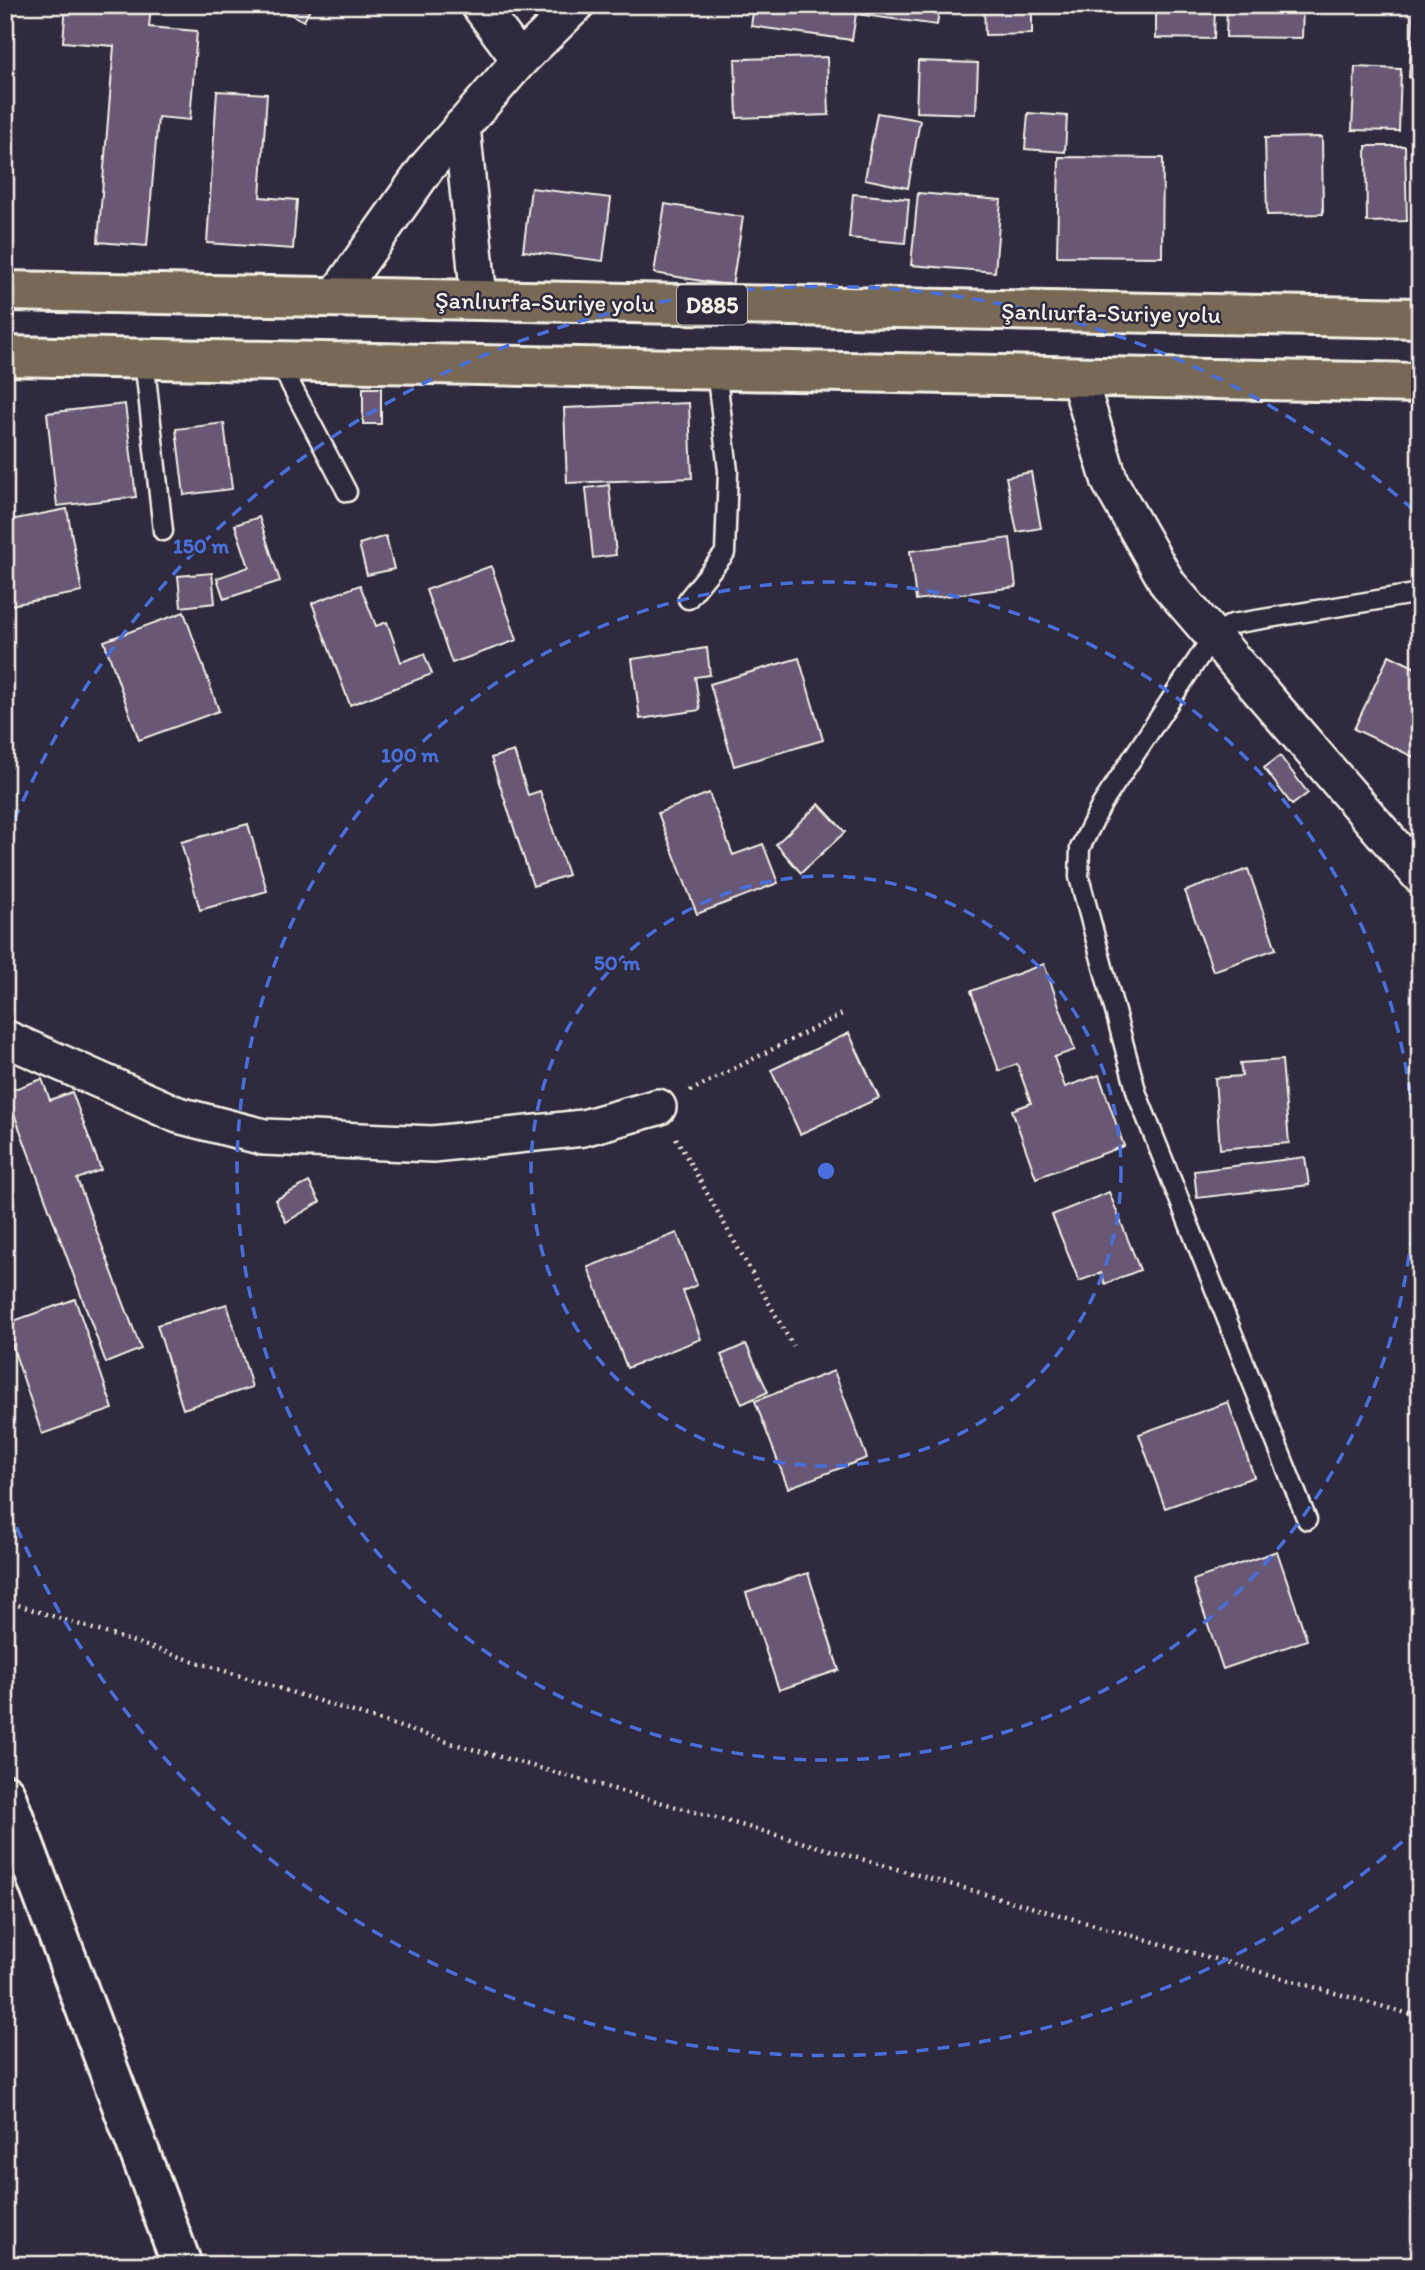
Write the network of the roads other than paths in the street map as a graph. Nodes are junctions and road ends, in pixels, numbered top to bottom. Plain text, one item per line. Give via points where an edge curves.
1 (479, 5) edge
2 (576, 5) edge
3 (520, 60) junction
4 (462, 126) junction
5 (5, 291) edge
6 (335, 297) junction
7 (479, 300) junction
8 (1420, 318) edge
9 (5, 356) edge
10 (144, 358) junction
11 (279, 361) junction
12 (716, 369) junction
13 (1077, 376) junction
14 (1420, 383) edge
15 (347, 492) dead end
16 (163, 531) dead end
17 (1420, 593) edge
18 (688, 599) dead end
19 (1213, 636) junction
20 (1420, 876) edge
21 (5, 1038) edge
22 (658, 1107) road end
23 (1307, 1520) dead end
24 (5, 1794) edge
25 (182, 2265) edge

1 - 3 street
2 - 3 street
3 - 4 street
4 - 6 street via 427,167
4 - 7 street
5 - 6 highway, Şanlıurfa-Suriye yolu / D885
6 - 7 highway, Şanlıurfa-Suriye yolu / D885
7 - 8 highway, Şanlıurfa-Suriye yolu / D885
9 - 10 highway
10 - 11 highway
10 - 16 lane
11 - 12 highway
11 - 15 lane
12 - 13 highway
12 - 18 lane via 728,471 725,553
13 - 14 highway
13 - 19 street via 1110,482 1168,584
17 - 19 lane via 1232,624
19 - 20 street
19 - 23 lane via 1102,804 1080,848 1079,877 1137,1094
21 - 22 street via 178,1115 264,1137 433,1144 583,1128
24 - 25 street

